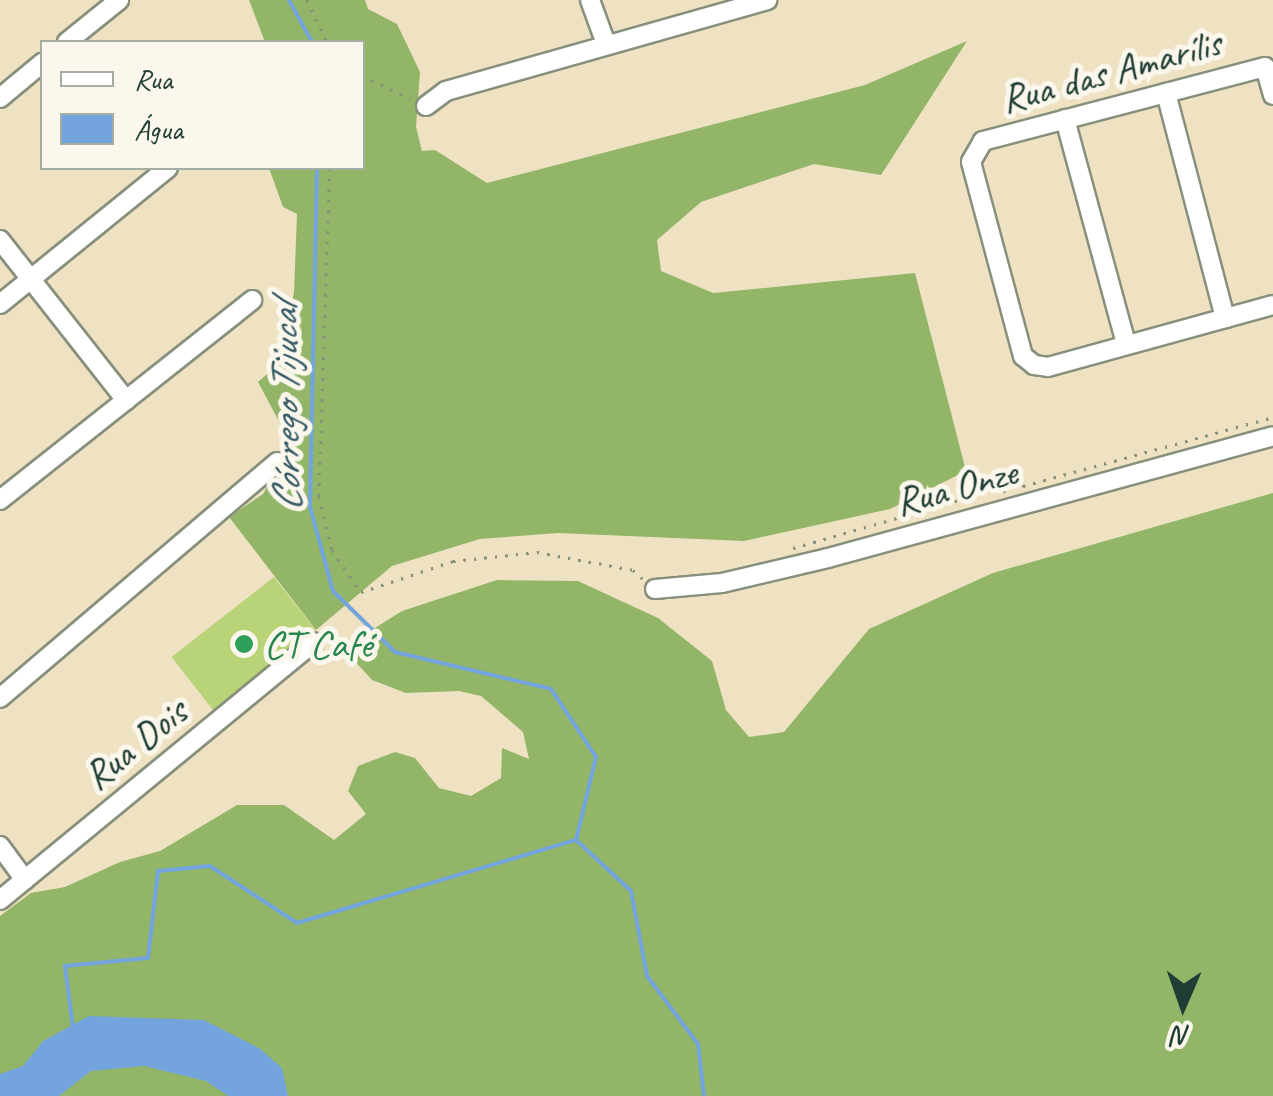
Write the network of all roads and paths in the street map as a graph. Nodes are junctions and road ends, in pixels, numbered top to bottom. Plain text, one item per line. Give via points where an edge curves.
1 (119, 0) edge
2 (307, 0) edge
3 (590, 0) edge
4 (767, 0) edge
5 (69, 40) edge
6 (327, 40) edge
7 (606, 44) junction
8 (40, 65) edge
9 (365, 76) edge
10 (1166, 93) junction
11 (1273, 95) edge
12 (0, 98) edge
13 (426, 106) joint
14 (1065, 119) junction
15 (166, 170) edge
16 (330, 170) edge
17 (0, 240) edge
18 (32, 279) junction
19 (252, 300) dead end
20 (0, 304) edge
21 (1273, 305) edge
22 (1225, 318) junction
23 (1126, 344) junction
24 (126, 400) junction
25 (1273, 417) edge
26 (1273, 436) edge
27 (278, 462) dead end
28 (0, 500) edge
29 (791, 549) dead end
30 (655, 590) joint
31 (314, 642) dead end
32 (0, 698) edge
33 (0, 846) edge
34 (25, 880) junction
35 (0, 900) edge

1 - 5 street
2 - 6 path
3 - 7 street
4 - 7 street
7 - 13 street via 446,91
8 - 12 street
9 - 13 path
10 - 11 street, Rua das Amarílis via 1266,67
10 - 14 street, Rua das Amarílis
10 - 22 street
14 - 23 street
14 - 23 street, Rua das Amarílis via 983,140 975,147 972,171 1028,361 1048,366
15 - 18 street
16 - 30 path via 319,496 332,550 361,592 453,562 537,552 633,570
17 - 18 street
18 - 20 street
18 - 24 street
19 - 24 street
21 - 22 street
22 - 23 street
24 - 28 street
25 - 29 path
26 - 30 street, Rua Onze via 828,558 722,583
27 - 32 street
31 - 34 street, Rua Dois
33 - 34 street
34 - 35 street, Rua Dois

